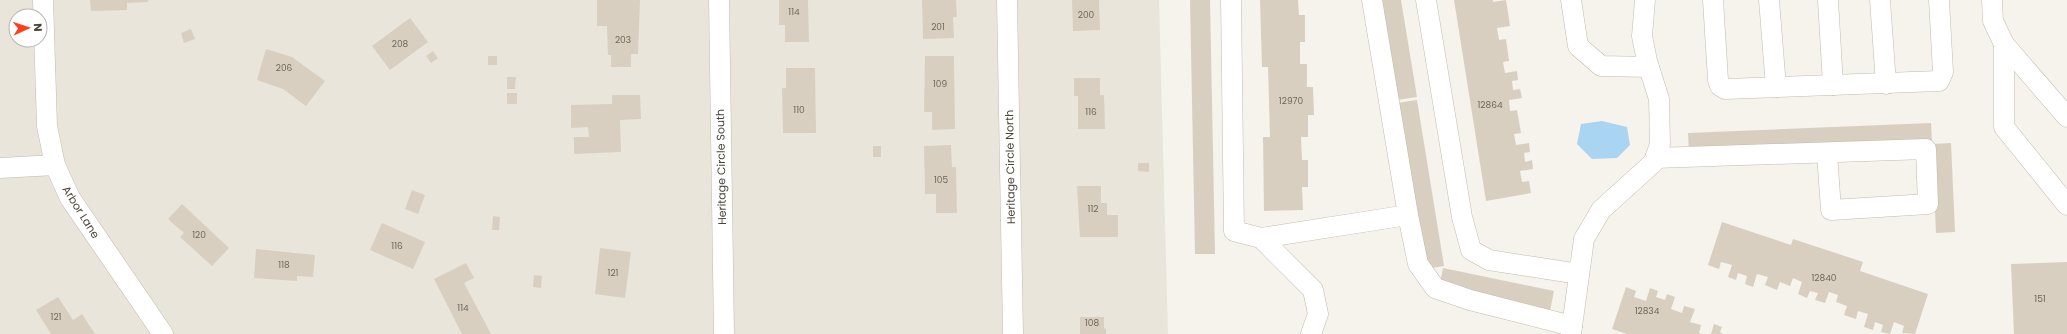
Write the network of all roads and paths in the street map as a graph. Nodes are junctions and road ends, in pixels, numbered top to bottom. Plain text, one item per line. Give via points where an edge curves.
1 (43, 0) edge
2 (719, 0) edge
3 (1007, 0) edge
4 (1232, 0) edge
5 (1372, 0) edge
6 (1426, 0) edge
7 (1571, 0) edge
8 (1645, 0) edge
9 (1713, 0) edge
10 (1769, 0) edge
11 (1828, 0) edge
12 (1880, 0) edge
13 (1938, 0) edge
14 (1992, 0) edge
15 (2004, 44) junction
16 (1649, 67) junction
17 (1886, 84) junction
18 (1833, 85) junction
19 (1776, 87) junction
20 (2067, 117) edge
21 (1828, 153) junction
22 (1655, 158) junction
23 (55, 165) junction
24 (0, 168) edge
25 (2067, 205) edge
26 (1408, 215) junction
27 (1262, 238) junction
28 (1579, 274) junction
29 (1572, 330) edge
30 (163, 334) edge
31 (724, 334) edge
32 (1013, 334) edge
33 (1311, 334) edge

1 - 23 street, Arbor Lane via 47,126
2 - 31 street, Heritage Circle South
3 - 32 street, Heritage Circle North
4 - 27 street via 1234,231
5 - 26 street
6 - 28 street via 1462,217 1471,250 1489,260
7 - 16 street via 1578,46 1601,66
8 - 16 street via 1642,36
9 - 19 street via 1720,86 1724,89
10 - 19 street
11 - 18 street
12 - 17 street
13 - 17 street via 1942,77 1939,81 1933,82
14 - 15 street via 1993,21
15 - 20 street
15 - 25 street via 2004,127
16 - 22 street via 1659,99 1660,144
17 - 18 street
18 - 19 street
21 - 21 street via 1926,149 1928,204 1831,210
21 - 22 street
22 - 28 street via 1654,162 1601,210 1584,239
23 - 24 street
23 - 30 street, Arbor Lane via 70,198
26 - 27 street
26 - 29 street via 1418,264 1435,288
27 - 33 street via 1313,290 1318,314
28 - 29 street

